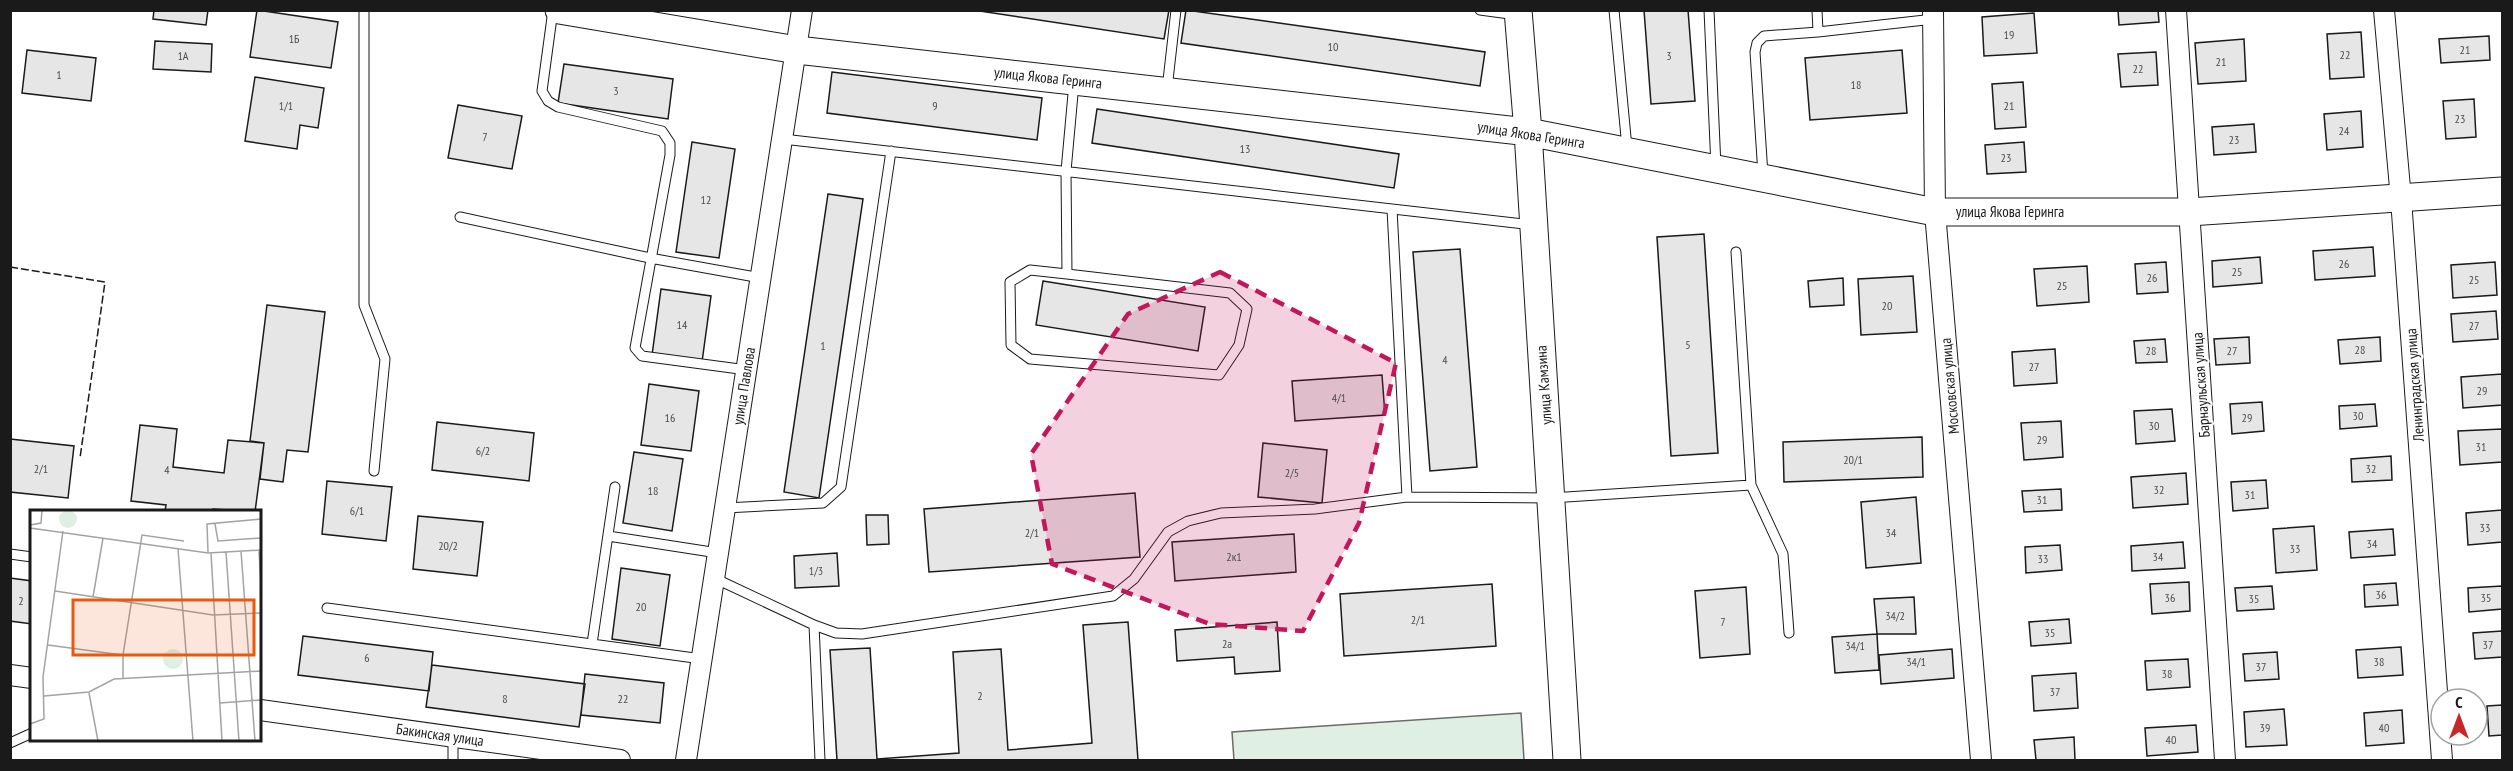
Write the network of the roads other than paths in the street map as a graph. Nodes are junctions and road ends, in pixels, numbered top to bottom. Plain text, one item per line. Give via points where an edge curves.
1 (364, 10) edge
2 (553, 10) edge
3 (559, 10) edge
4 (802, 10) edge
5 (1176, 10) edge
6 (1480, 10) edge
7 (1614, 10) edge
8 (1709, 10) edge
9 (1817, 10) edge
10 (2176, 10) edge
11 (2384, 10) edge
12 (1518, 13) edge
13 (1934, 15) edge
14 (1818, 32) junction
15 (797, 50) junction
16 (1074, 81) junction
17 (1167, 91) junction
18 (1528, 132) junction
19 (783, 139) junction
20 (891, 151) junction
21 (1628, 152) junction
22 (1716, 169) junction
23 (1066, 171) junction
24 (1763, 178) junction
25 (2502, 191) edge
26 (2402, 198) junction
27 (1392, 209) junction
28 (1935, 212) junction
29 (2189, 212) junction
30 (460, 217) dead end
31 (1534, 225) junction
32 (1736, 252) dead end
33 (650, 258) junction
34 (1067, 274) junction
35 (761, 278) junction
36 (747, 370) junction
37 (374, 471) dead end
38 (1751, 485) junction
39 (615, 487) dead end
40 (1407, 497) junction
41 (1551, 498) junction
42 (725, 508) junction
43 (608, 536) junction
44 (718, 553) junction
45 (10, 554) edge
46 (30, 557) edge
47 (714, 578) junction
48 (327, 608) dead end
49 (814, 626) junction
50 (1789, 633) dead end
51 (592, 644) junction
52 (702, 659) junction
53 (10, 675) edge
54 (30, 678) edge
55 (261, 710) edge
56 (30, 734) edge
57 (453, 737) junction
58 (10, 743) edge
59 (453, 760) edge
60 (620, 760) edge
61 (686, 760) edge
62 (820, 760) edge
63 (1567, 760) edge
64 (1981, 760) edge
65 (2226, 760) edge
66 (2442, 760) edge

1 - 37 lane via 364,305 384,359
2 - 33 lane via 542,91 548,101 558,107 662,131 670,142
3 - 15 street, улица Якова Геринга
4 - 15 street, улица Павлова
5 - 17 lane
6 - 12 lane
7 - 21 lane
8 - 22 lane
9 - 14 lane
10 - 29 street, Барнаульская улица
11 - 26 street, Ленинградская улица
12 - 18 street, улица Камзина
13 - 14 lane
13 - 28 street, Московская улица
14 - 24 lane via 1764,36 1757,43
15 - 16 street, улица Якова Геринга
15 - 19 street, улица Павлова
16 - 17 street, улица Якова Геринга
16 - 23 lane
17 - 18 street, улица Якова Геринга
18 - 21 street, улица Якова Геринга
18 - 31 street, улица Камзина
19 - 20 lane
19 - 35 street, улица Павлова
20 - 23 lane
20 - 42 lane via 841,487 823,503
21 - 22 street, улица Якова Геринга
22 - 24 street, улица Якова Геринга
23 - 27 lane
23 - 34 lane
24 - 28 street, улица Якова Геринга
25 - 26 street, улица Якова Геринга
26 - 29 street, улица Якова Геринга
26 - 66 street, Ленинградская улица
27 - 31 lane
27 - 40 lane
28 - 29 street, улица Якова Геринга
28 - 64 street, Московская улица
29 - 65 street, Барнаульская улица
30 - 33 lane
31 - 41 street, улица Камзина
32 - 38 lane
33 - 35 lane
33 - 36 lane via 635,348 642,356
34 - 34 lane via 1030,270 1010,282 1011,345 1030,359 1219,375 1239,345 1246,309 1230,293
35 - 36 street, улица Павлова
36 - 42 street, улица Павлова
38 - 41 lane
38 - 50 lane via 1783,554
39 - 43 lane
40 - 41 lane
40 - 49 lane via 1315,509 1221,513 1188,521 1168,532 1134,579 1113,596 862,634 836,633
41 - 63 street, улица Камзина
42 - 44 street, улица Павлова
43 - 44 lane
43 - 51 lane
44 - 47 street, улица Павлова
45 - 46 lane
47 - 49 lane
47 - 52 street, улица Павлова
48 - 51 lane
49 - 62 lane
51 - 52 lane
52 - 61 street, улица Павлова
53 - 54 street
55 - 57 street, Бакинская улица
56 - 58 lane
57 - 59 lane
57 - 60 street, Бакинская улица

